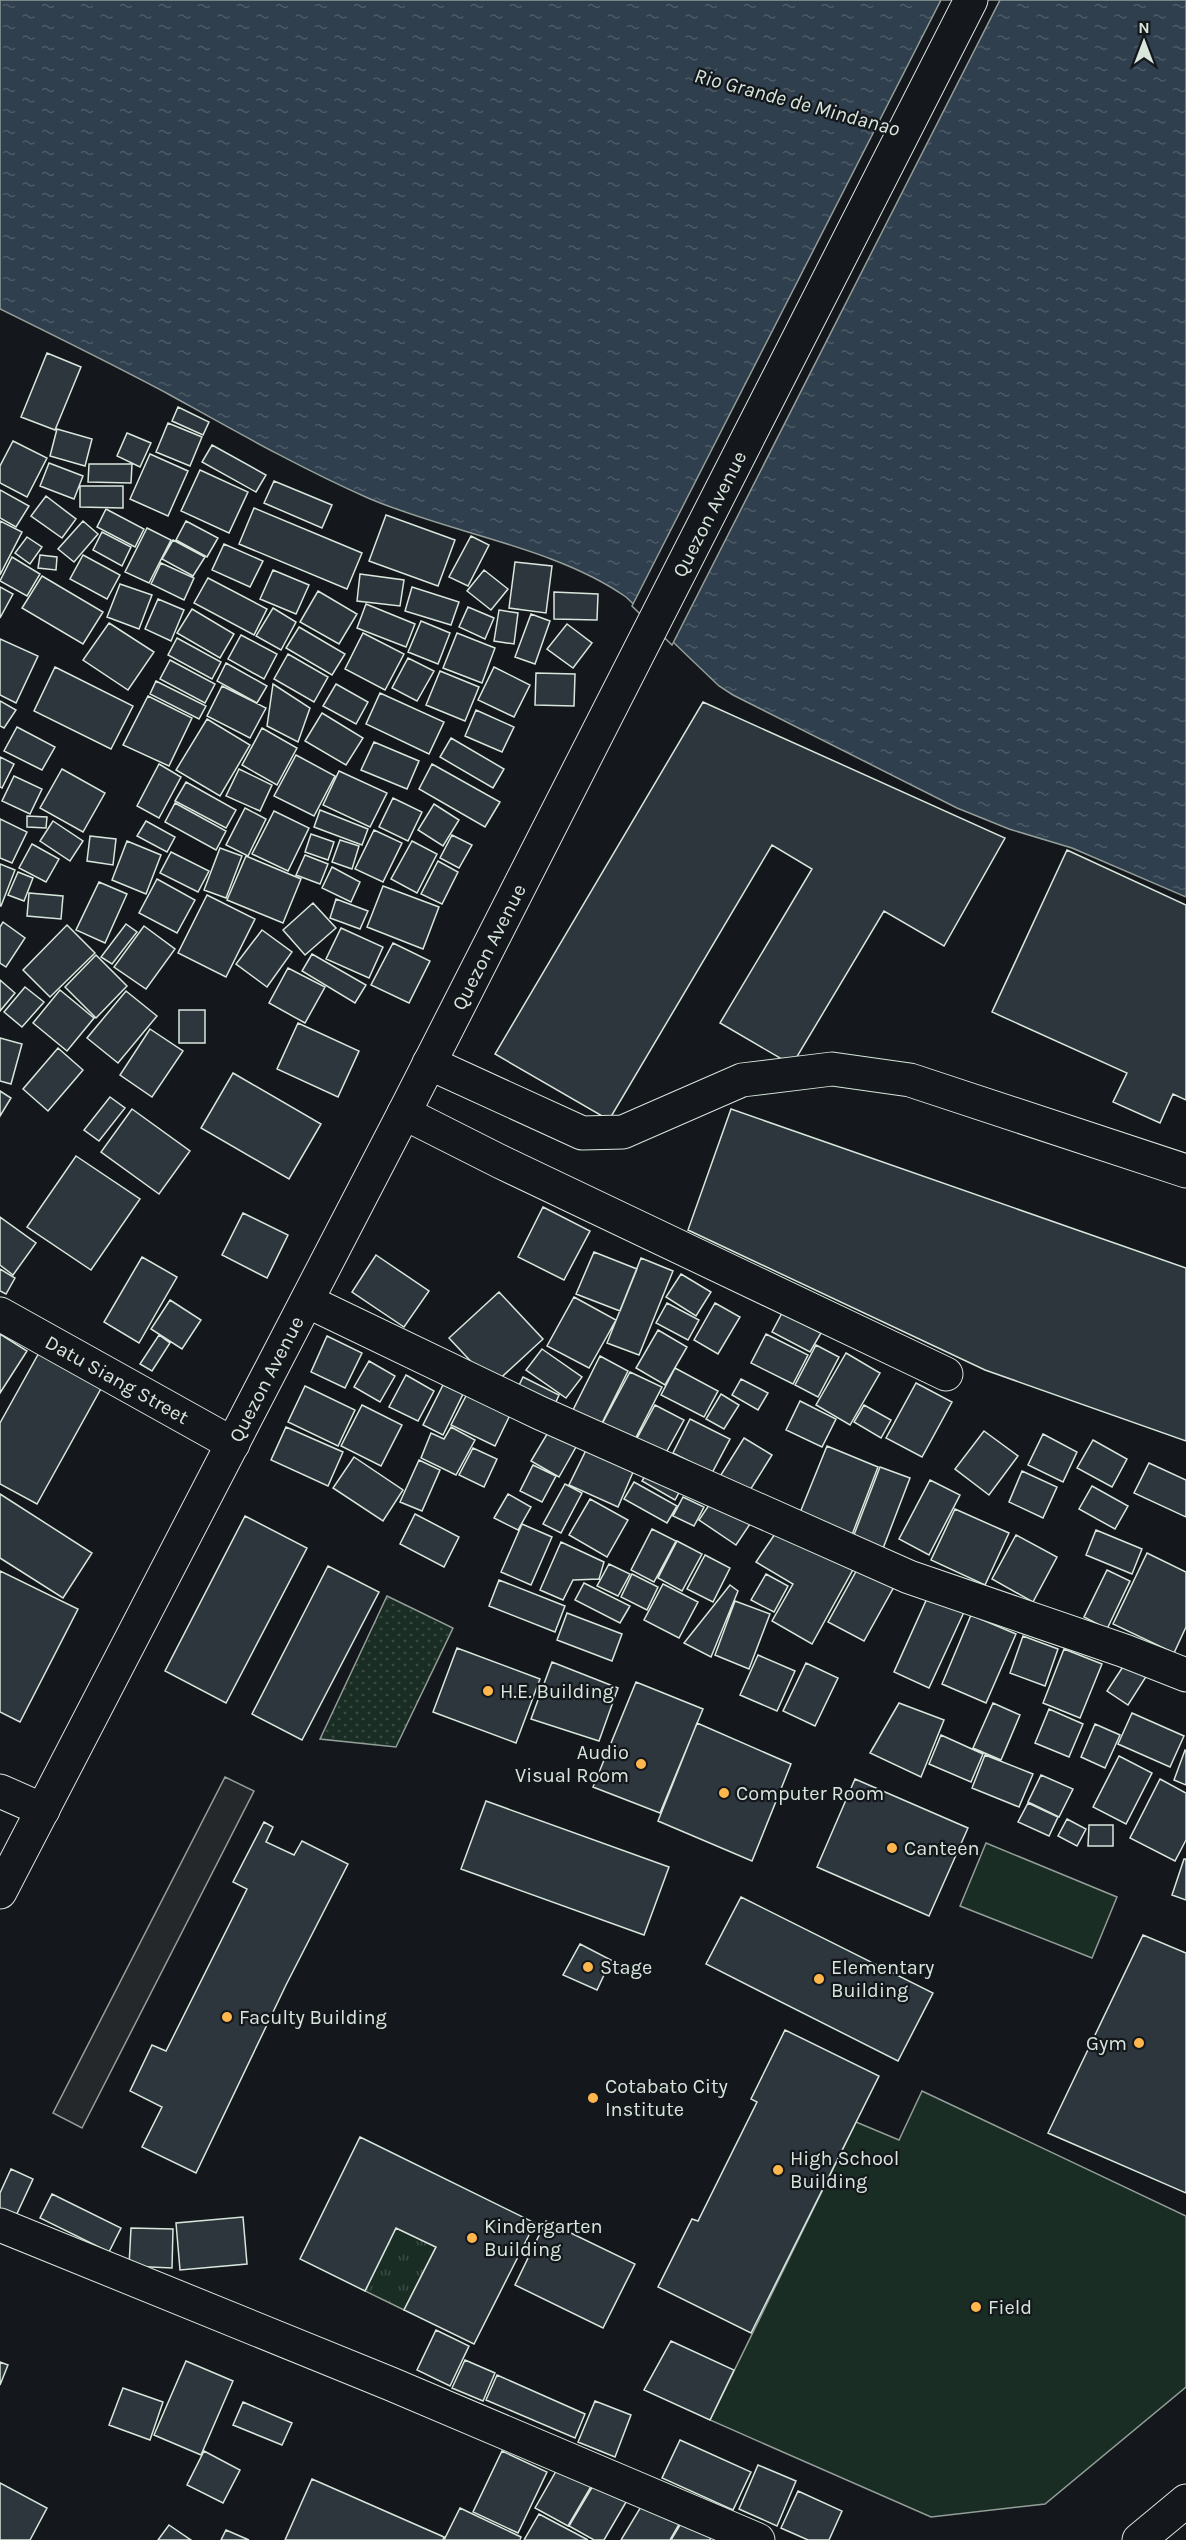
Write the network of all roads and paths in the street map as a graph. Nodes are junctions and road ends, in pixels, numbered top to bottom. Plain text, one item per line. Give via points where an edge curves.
1 (971, 0) edge
2 (429, 1063) junction
3 (404, 1113) junction
4 (1186, 1172) edge
5 (307, 1301) junction
6 (0, 1314) edge
7 (946, 1374) dead end
8 (233, 1444) junction
9 (1186, 1675) edge
10 (0, 1791) edge
11 (43, 1810) junction
12 (0, 1892) edge
13 (0, 2225) edge
14 (1186, 2501) edge
15 (758, 2540) edge
16 (1139, 2540) edge

1 - 2 street, Quezon Avenue
2 - 3 street, Quezon Avenue
2 - 4 street via 582,1133 623,1132 742,1080 832,1069 910,1080
3 - 5 street, Quezon Avenue
3 - 7 street
5 - 8 street, Quezon Avenue
5 - 9 street via 540,1413 909,1577
6 - 8 street, Datu Siang Street
8 - 11 street, Quezon Avenue
10 - 11 street
11 - 12 street, Quezon Avenue
13 - 15 street via 391,2384
14 - 16 street

